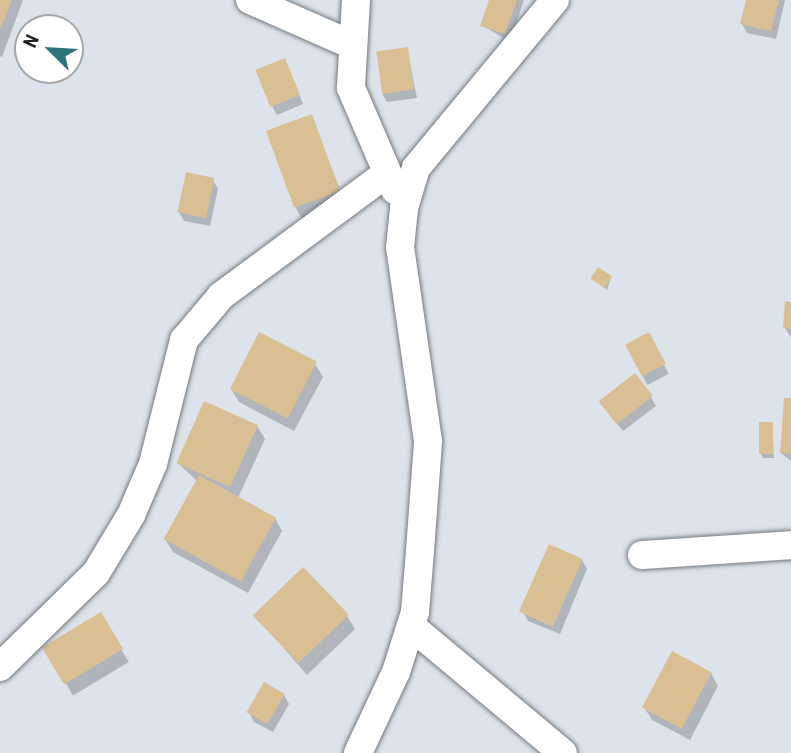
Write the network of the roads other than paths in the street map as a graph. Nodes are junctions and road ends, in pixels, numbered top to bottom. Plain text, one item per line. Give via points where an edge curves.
1 (250, 0) edge
2 (356, 0) edge
3 (555, 0) edge
4 (350, 44) junction
5 (387, 174) junction
6 (404, 208) junction
7 (791, 545) edge
8 (642, 555) dead end
9 (411, 626) junction
10 (0, 667) edge
11 (358, 753) edge
12 (563, 753) edge

1 - 4 street
2 - 4 street
3 - 6 street via 416,167
4 - 5 street via 351,88
5 - 6 street
5 - 10 street via 221,296 184,340 153,464 131,515 96,573
6 - 9 street via 400,247 428,441
7 - 8 street
9 - 11 street
9 - 12 street

